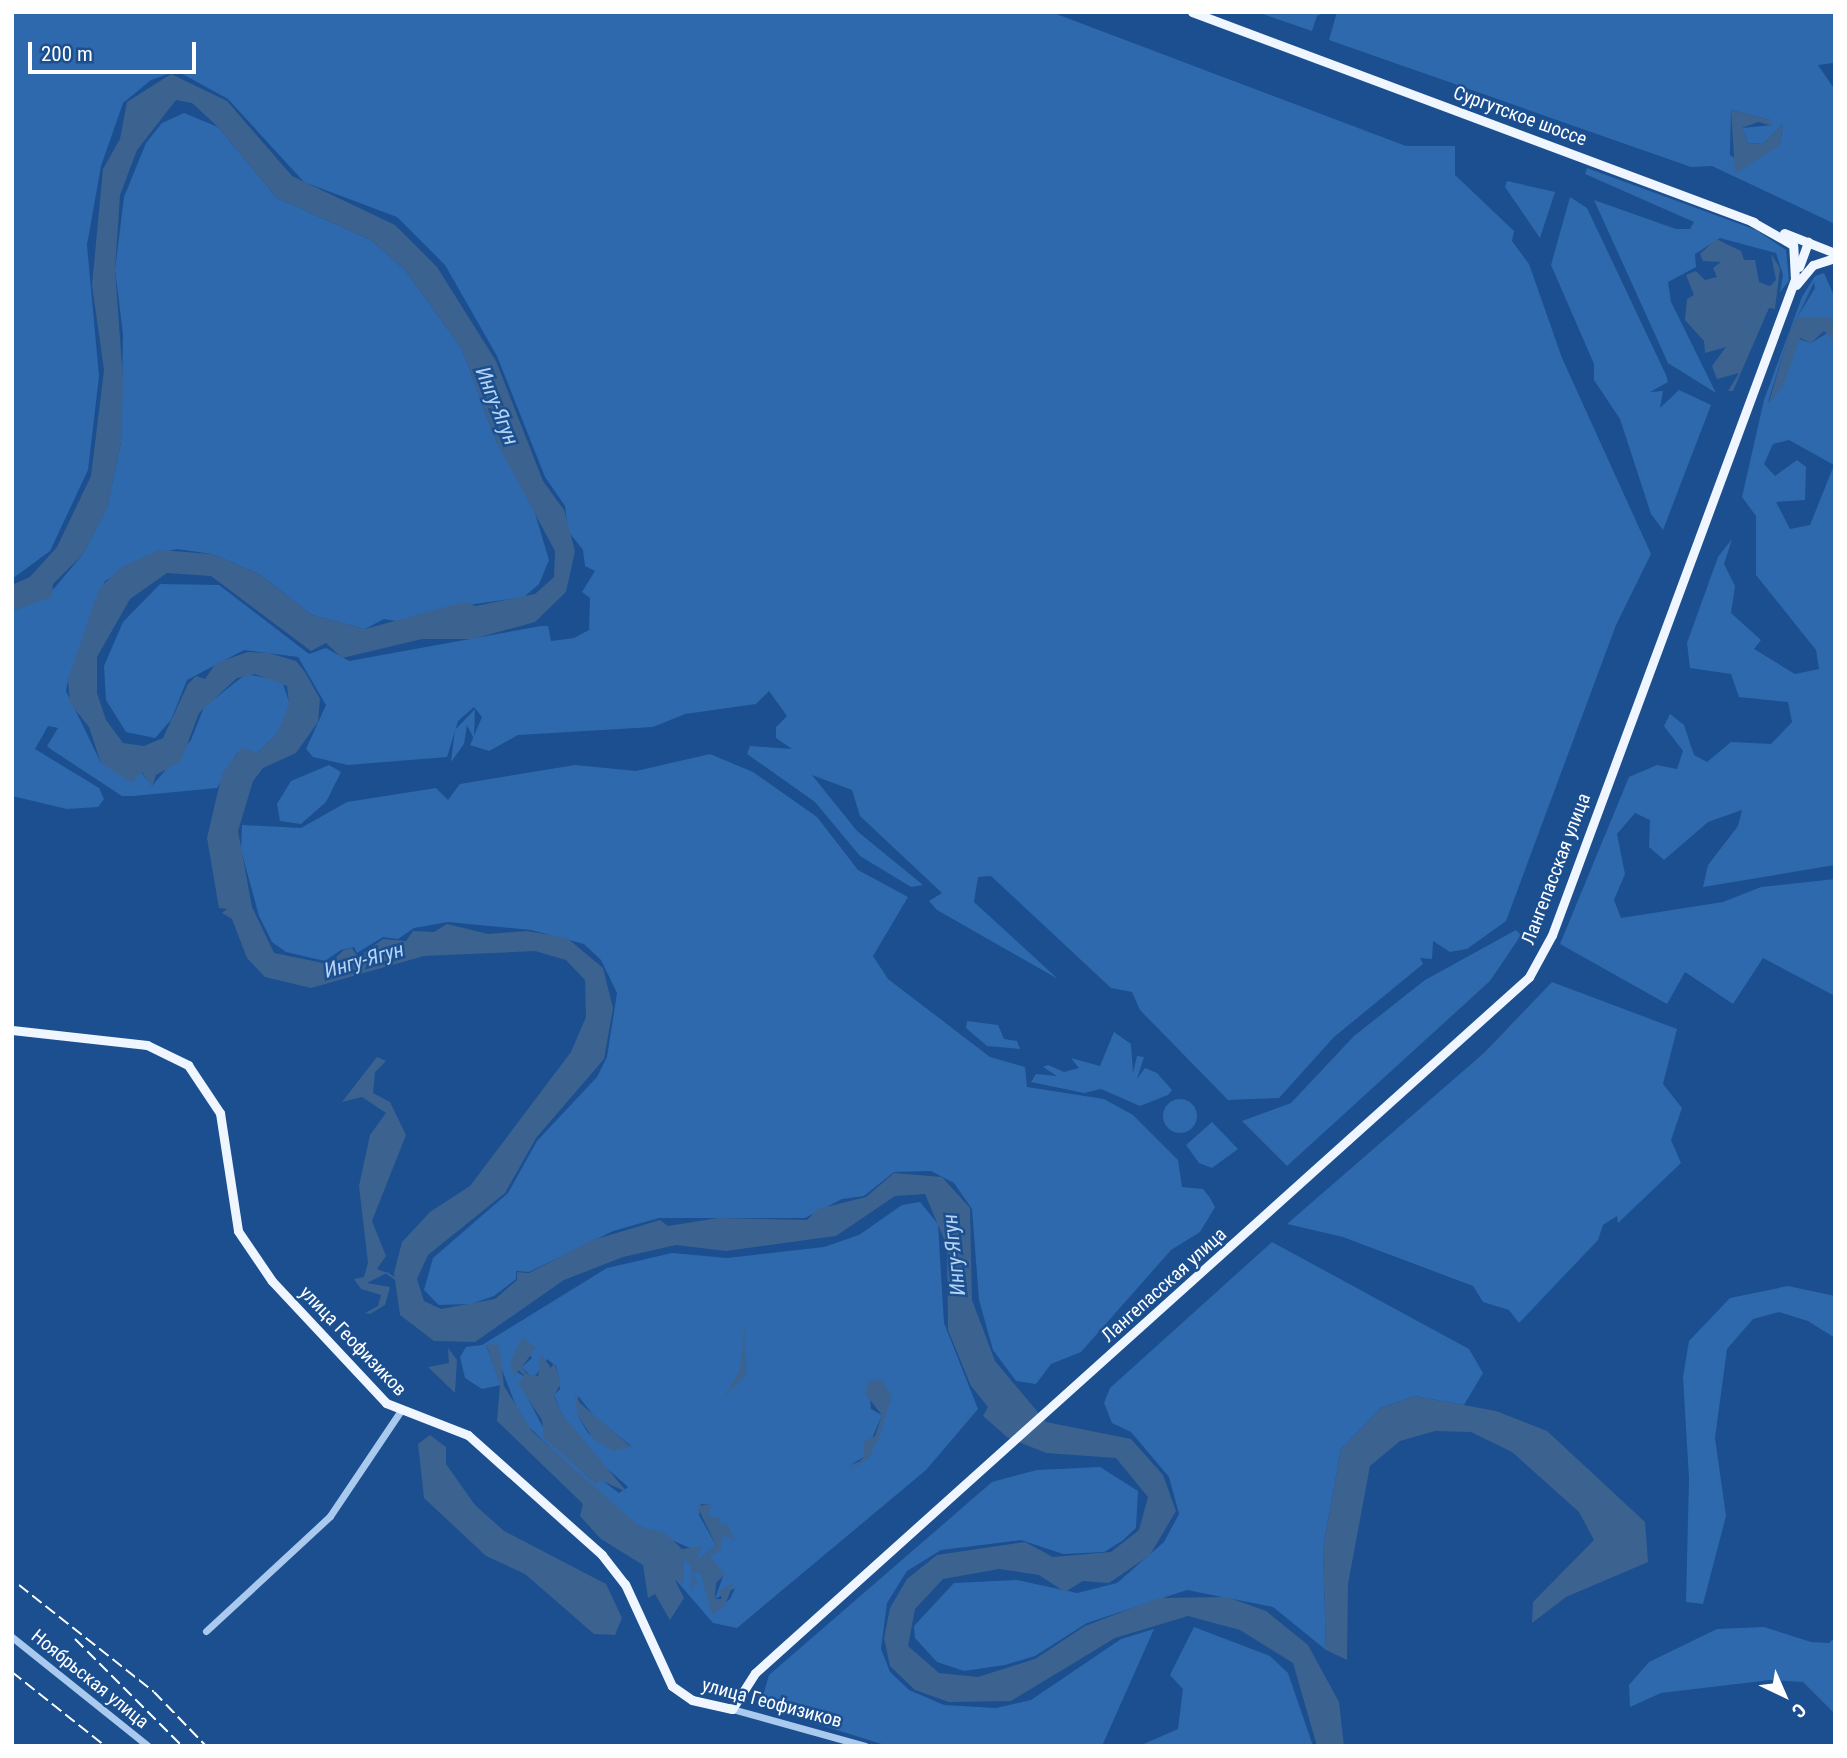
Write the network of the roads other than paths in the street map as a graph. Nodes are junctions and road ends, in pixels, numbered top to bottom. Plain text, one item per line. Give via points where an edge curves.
1 (1192, 12) edge
2 (1751, 221) junction
3 (1813, 244) junction
4 (1835, 255) edge
5 (1808, 270) junction
6 (1795, 279) junction
7 (1790, 295) junction
8 (12, 1030) edge
9 (400, 1412) junction
10 (206, 1631) dead end
11 (12, 1637) edge
12 (732, 1709) junction
13 (148, 1746) edge
14 (864, 1746) edge

1 - 2 main road, Сургутское шоссе
2 - 3 main road, Сургутское шоссе
2 - 6 main road via 1793,245
3 - 4 main road, Сургутское шоссе
3 - 5 main road
3 - 6 main road
4 - 5 main road
5 - 7 main road
6 - 7 main road
7 - 12 main road, Лангепасская улица via 1552,935 1529,977 755,1673
8 - 9 main road, улица Геофизиков via 146,1045 188,1065 220,1113 231,1210 242,1240 290,1301
9 - 10 street via 330,1516
9 - 12 main road, улица Геофизиков via 452,1427 478,1443 619,1574 673,1686 692,1700
11 - 13 street, Ноябрьская улица
12 - 14 street, улица Геофизиков

